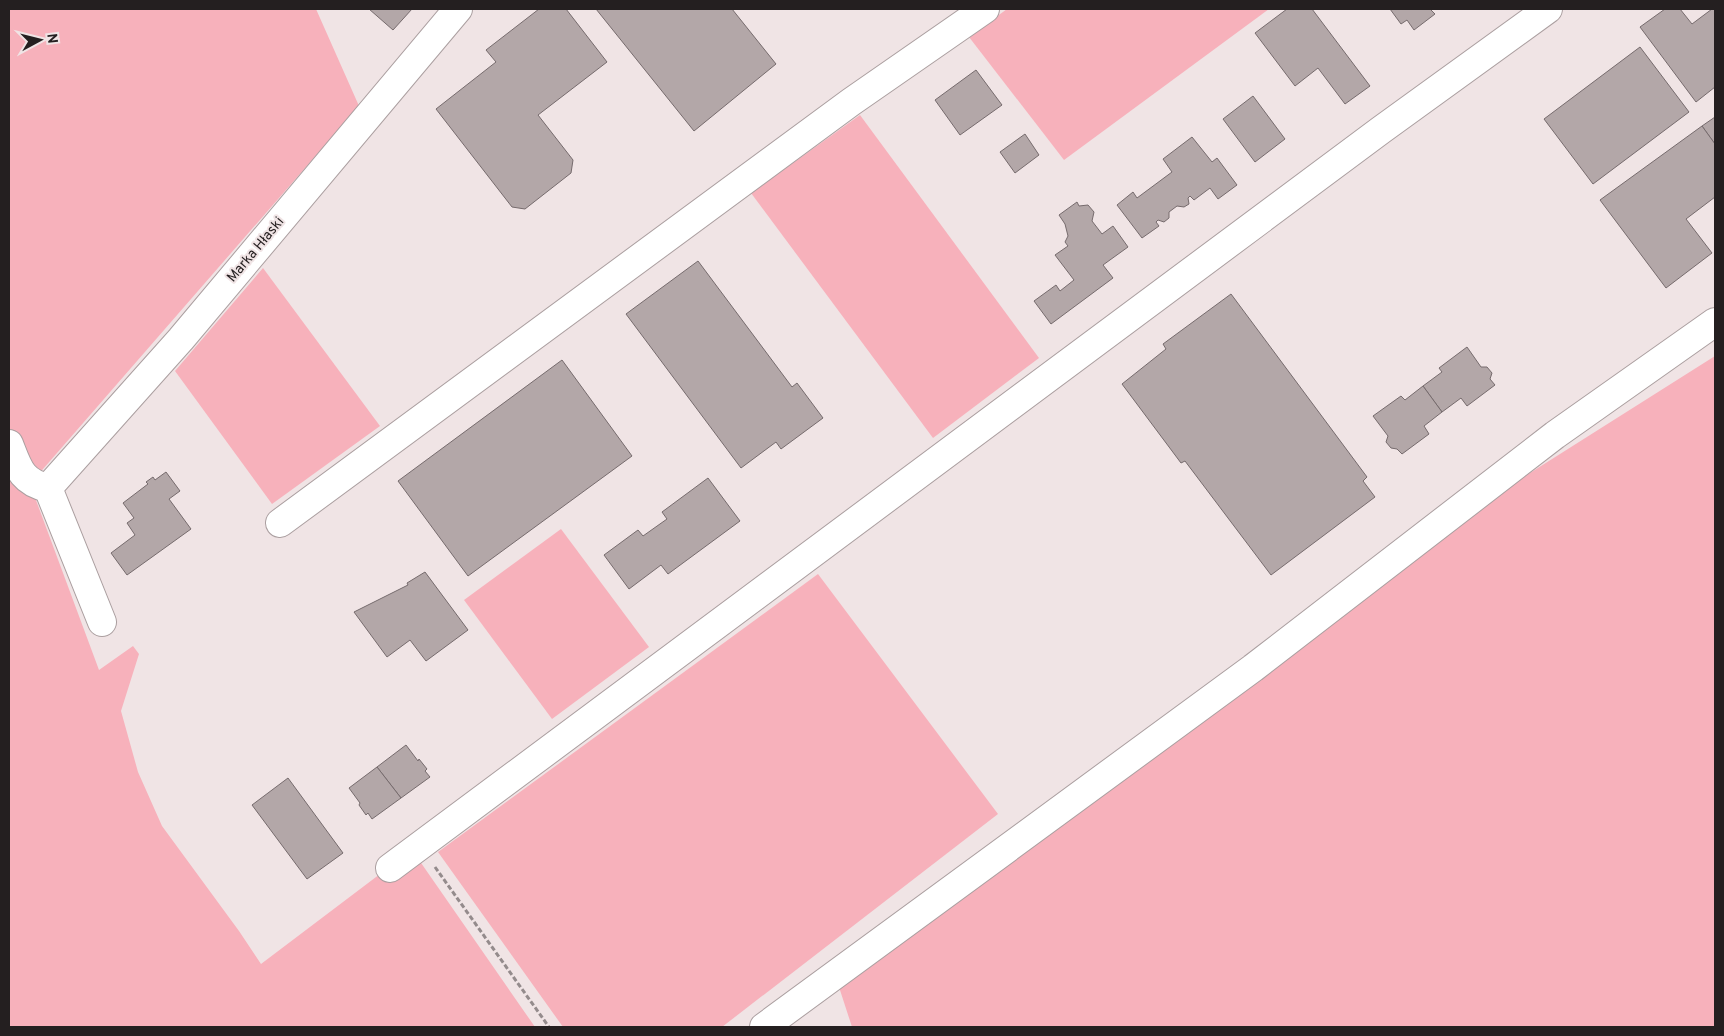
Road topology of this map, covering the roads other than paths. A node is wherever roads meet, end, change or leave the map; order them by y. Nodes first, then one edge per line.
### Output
1 (458, 9) edge
2 (985, 9) edge
3 (1548, 9) edge
4 (1715, 322) edge
5 (9, 444) edge
6 (48, 488) junction
7 (280, 522) dead end
8 (102, 622) dead end
9 (390, 868) dead end
10 (764, 1027) edge

1 - 6 street, Marka Hłaski
2 - 7 street
3 - 9 street
4 - 10 street
5 - 6 street
6 - 8 street

